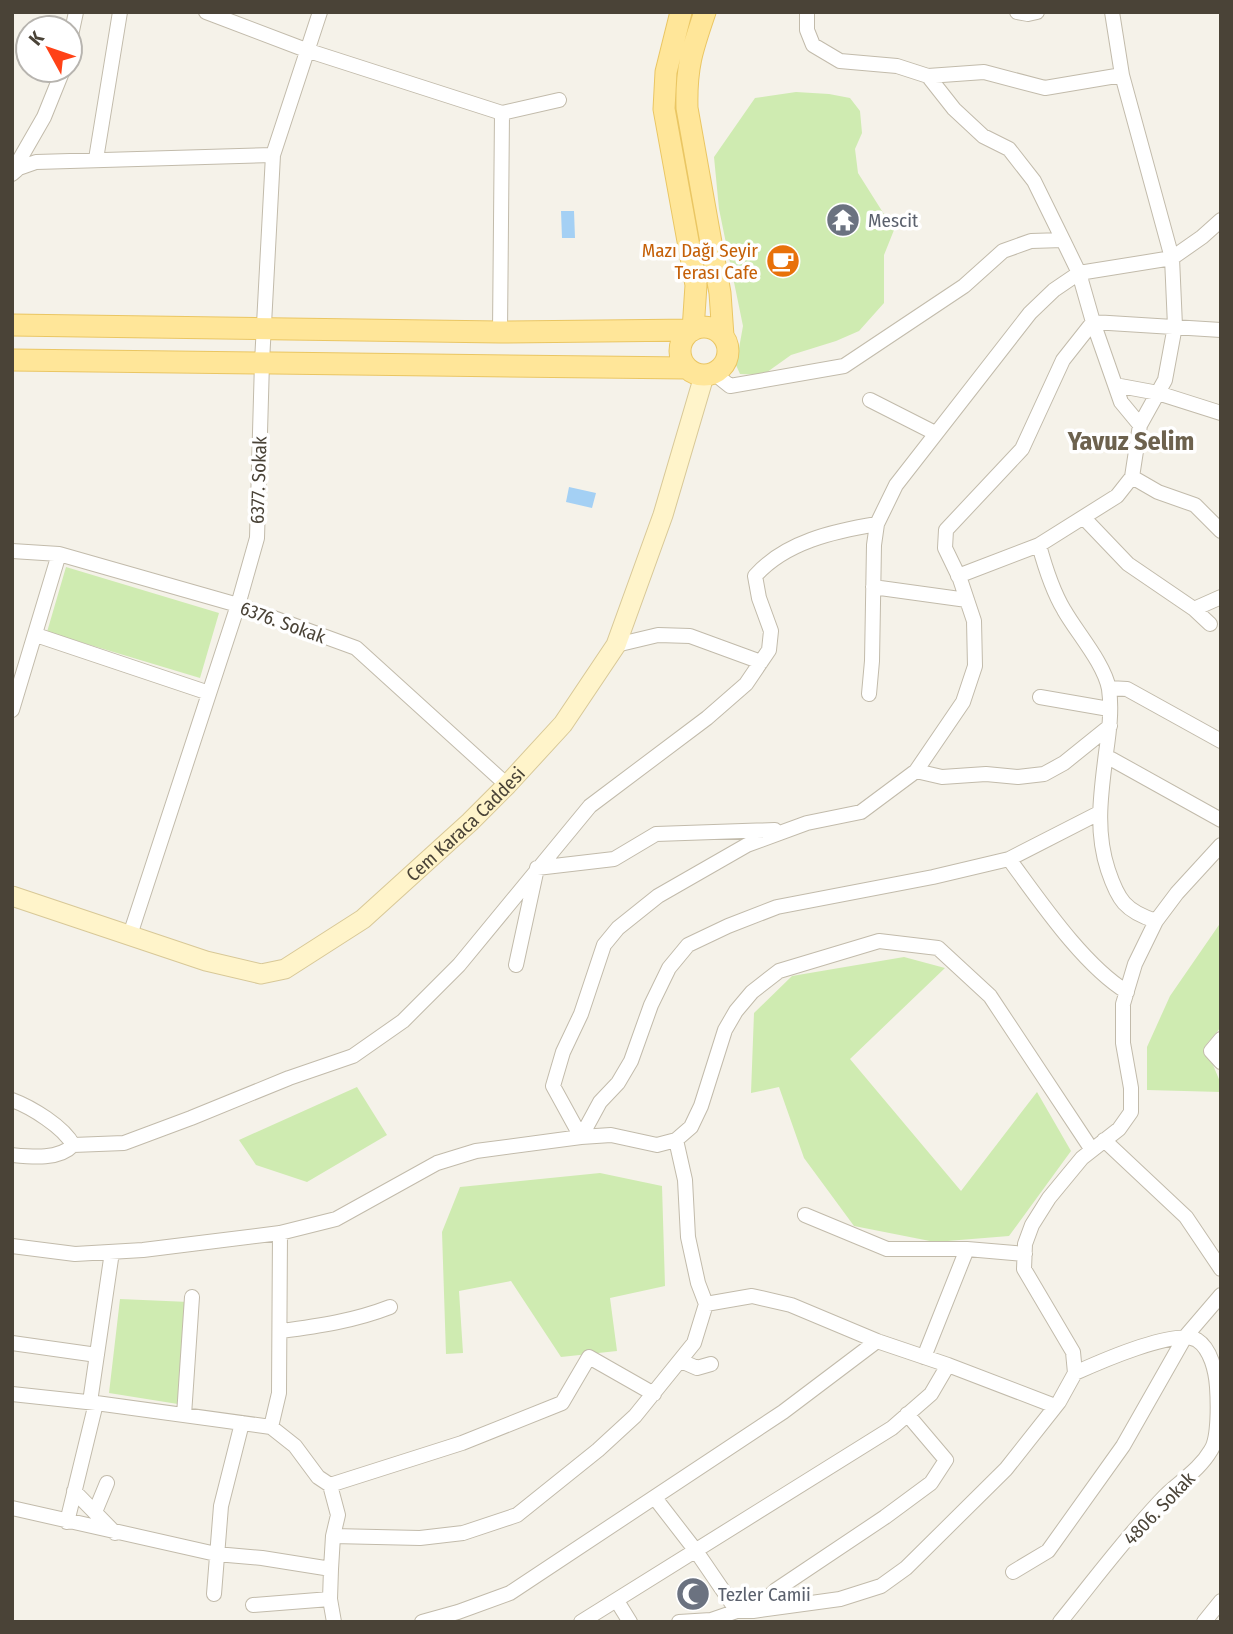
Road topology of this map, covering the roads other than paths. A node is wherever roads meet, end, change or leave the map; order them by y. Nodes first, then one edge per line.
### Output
1 (120, 12) edge
2 (206, 12) edge
3 (320, 12) edge
4 (681, 12) edge
5 (705, 12) edge
6 (807, 12) edge
7 (1017, 12) edge
8 (1037, 12) edge
9 (1112, 12) edge
10 (306, 50) junction
11 (1122, 75) junction
12 (928, 76) junction
13 (57, 84) edge
14 (559, 100) dead end
15 (502, 113) junction
16 (18, 151) edge
17 (273, 155) junction
18 (96, 159) junction
19 (12, 173) edge
20 (1221, 219) edge
21 (1063, 240) junction
22 (1172, 258) junction
23 (1079, 273) junction
24 (1093, 322) junction
25 (12, 325) edge
26 (1175, 326) junction
27 (264, 329) junction
28 (693, 330) junction
29 (1221, 330) edge
30 (500, 332) junction
31 (723, 335) junction
32 (12, 360) edge
33 (262, 362) junction
34 (702, 373) junction
35 (1115, 384) junction
36 (1158, 393) junction
37 (870, 400) dead end
38 (1221, 413) edge
39 (1140, 425) junction
40 (935, 433) junction
41 (1132, 477) junction
42 (1084, 518) junction
43 (877, 524) junction
44 (1221, 531) edge
45 (1039, 545) junction
46 (12, 551) edge
47 (59, 554) junction
48 (958, 576) junction
49 (873, 587) junction
50 (1221, 597) edge
51 (967, 600) junction
52 (238, 606) junction
53 (1195, 610) junction
54 (1210, 624) dead end
55 (36, 635) junction
56 (616, 645) junction
57 (761, 663) junction
58 (1108, 688) junction
59 (209, 693) junction
60 (869, 694) dead end
61 (1040, 697) dead end
62 (1109, 709) junction
63 (12, 710) edge
64 (1110, 726) junction
65 (1221, 741) edge
66 (1105, 756) junction
67 (916, 771) junction
68 (507, 785) junction
69 (1099, 813) junction
70 (1221, 820) edge
71 (790, 829) junction
72 (1221, 845) edge
73 (1009, 859) junction
74 (537, 868) junction
75 (12, 896) edge
76 (1156, 921) junction
77 (130, 935) junction
78 (516, 965) dead end
79 (1126, 992) junction
80 (1221, 1039) edge
81 (1221, 1062) edge
82 (12, 1100) edge
83 (581, 1137) junction
84 (676, 1140) junction
85 (1104, 1140) junction
86 (74, 1145) junction
87 (1092, 1150) junction
88 (12, 1155) edge
89 (805, 1215) dead end
90 (280, 1233) junction
91 (12, 1246) edge
92 (968, 1249) junction
93 (112, 1252) junction
94 (1025, 1254) junction
95 (1221, 1269) edge
96 (1221, 1295) edge
97 (192, 1297) dead end
98 (706, 1304) junction
99 (390, 1307) dead end
100 (281, 1331) junction
101 (1192, 1339) junction
102 (877, 1341) junction
103 (12, 1343) edge
104 (97, 1356) junction
105 (923, 1357) junction
106 (681, 1361) junction
107 (711, 1364) dead end
108 (948, 1365) junction
109 (1075, 1373) junction
110 (12, 1394) edge
111 (654, 1394) junction
112 (93, 1402) junction
113 (1055, 1406) junction
114 (907, 1414) junction
115 (184, 1415) junction
116 (242, 1423) junction
117 (271, 1427) junction
118 (107, 1483) dead end
119 (330, 1485) junction
120 (74, 1491) junction
121 (655, 1498) junction
122 (12, 1508) edge
123 (94, 1512) junction
124 (67, 1522) junction
125 (116, 1533) junction
126 (333, 1536) junction
127 (696, 1551) junction
128 (216, 1554) junction
129 (331, 1569) junction
130 (1013, 1572) dead end
131 (214, 1594) dead end
132 (330, 1599) junction
133 (617, 1601) junction
134 (1221, 1601) edge
135 (253, 1605) dead end
136 (737, 1611) junction
137 (755, 1616) edge
138 (334, 1622) edge
139 (422, 1622) edge
140 (581, 1622) edge
141 (630, 1622) edge
142 (679, 1622) edge
143 (1060, 1622) edge
144 (1204, 1622) edge

1 - 18 street
2 - 10 street
3 - 10 street, 6377. Sokak
4 - 28 main road
5 - 31 main road
6 - 12 street
7 - 8 street
9 - 11 street
10 - 15 street
10 - 17 street, 6377. Sokak
11 - 12 street
11 - 22 street
12 - 21 street
13 - 16 street
14 - 15 street
15 - 30 street
16 - 19 street
17 - 18 street
17 - 27 street, 6377. Sokak
18 - 19 street
20 - 22 street
21 - 23 street
21 - 34 street
22 - 23 street
22 - 26 street
23 - 24 street
23 - 40 street
24 - 26 street
24 - 35 street
24 - 48 street
25 - 27 main road
26 - 29 street
26 - 36 street
27 - 30 main road
27 - 33 street, 6377. Sokak
28 - 30 main road
28 - 31 main road
28 - 34 main road
31 - 34 main road
32 - 33 main road
33 - 34 main road
33 - 52 street, 6377. Sokak
34 - 56 street, Cem Karaca Caddesi
35 - 36 street
35 - 39 street
36 - 38 street
36 - 39 street
37 - 40 street
39 - 41 street
40 - 43 street
41 - 42 street
41 - 44 street
42 - 45 street
42 - 53 street
43 - 49 street
43 - 57 street
45 - 48 street
45 - 58 street
46 - 47 street, 6376. Sokak
47 - 52 street, 6376. Sokak
47 - 55 street
48 - 51 street
49 - 51 street
49 - 60 street
50 - 53 street
51 - 67 street
52 - 59 street, 6377. Sokak
52 - 68 street, 6376. Sokak
53 - 54 street
55 - 59 street
55 - 63 street
56 - 57 street
56 - 68 street, Cem Karaca Caddesi
57 - 74 street
58 - 62 street
58 - 65 street
59 - 77 street, 6377. Sokak
61 - 62 street
62 - 64 street
64 - 66 street
64 - 67 street
66 - 69 street
66 - 70 street
67 - 71 street
68 - 77 street, Cem Karaca Caddesi
69 - 73 street
69 - 76 street
71 - 74 street
71 - 83 street
72 - 76 street
73 - 79 street
73 - 83 street
74 - 78 street
74 - 86 street
75 - 77 street, Cem Karaca Caddesi
76 - 79 street
79 - 85 street
80 - 81 street
82 - 86 street
83 - 84 street
83 - 90 street
84 - 87 street
84 - 98 street
85 - 87 street
85 - 95 street
86 - 88 street
87 - 94 street
89 - 92 street
90 - 93 street
90 - 100 street
91 - 93 street
92 - 94 street
92 - 105 street
93 - 104 street
94 - 109 street
96 - 101 street
97 - 115 street
98 - 102 street
98 - 106 street
99 - 100 street
100 - 117 street
101 - 109 street
101 - 130 street
101 - 143 street, 4806. Sokak
102 - 105 street
102 - 121 street
103 - 104 street
104 - 112 street
105 - 108 street
106 - 107 street
106 - 111 street
108 - 113 street
108 - 114 street
109 - 113 street
110 - 112 street
111 - 119 street
111 - 126 street
112 - 115 street
112 - 120 street
113 - 137 street
114 - 127 street
114 - 137 street
115 - 116 street
116 - 117 street
116 - 128 street
117 - 119 street
118 - 123 street
119 - 126 street
120 - 123 street
120 - 124 street
121 - 127 street
121 - 139 street
122 - 124 street
123 - 125 street
124 - 125 street
125 - 128 street
126 - 129 street
127 - 133 street
127 - 136 street
128 - 129 street
128 - 131 street
129 - 132 street
132 - 135 street
132 - 138 street
133 - 140 street
133 - 141 street
134 - 144 street
136 - 137 street
136 - 142 street

